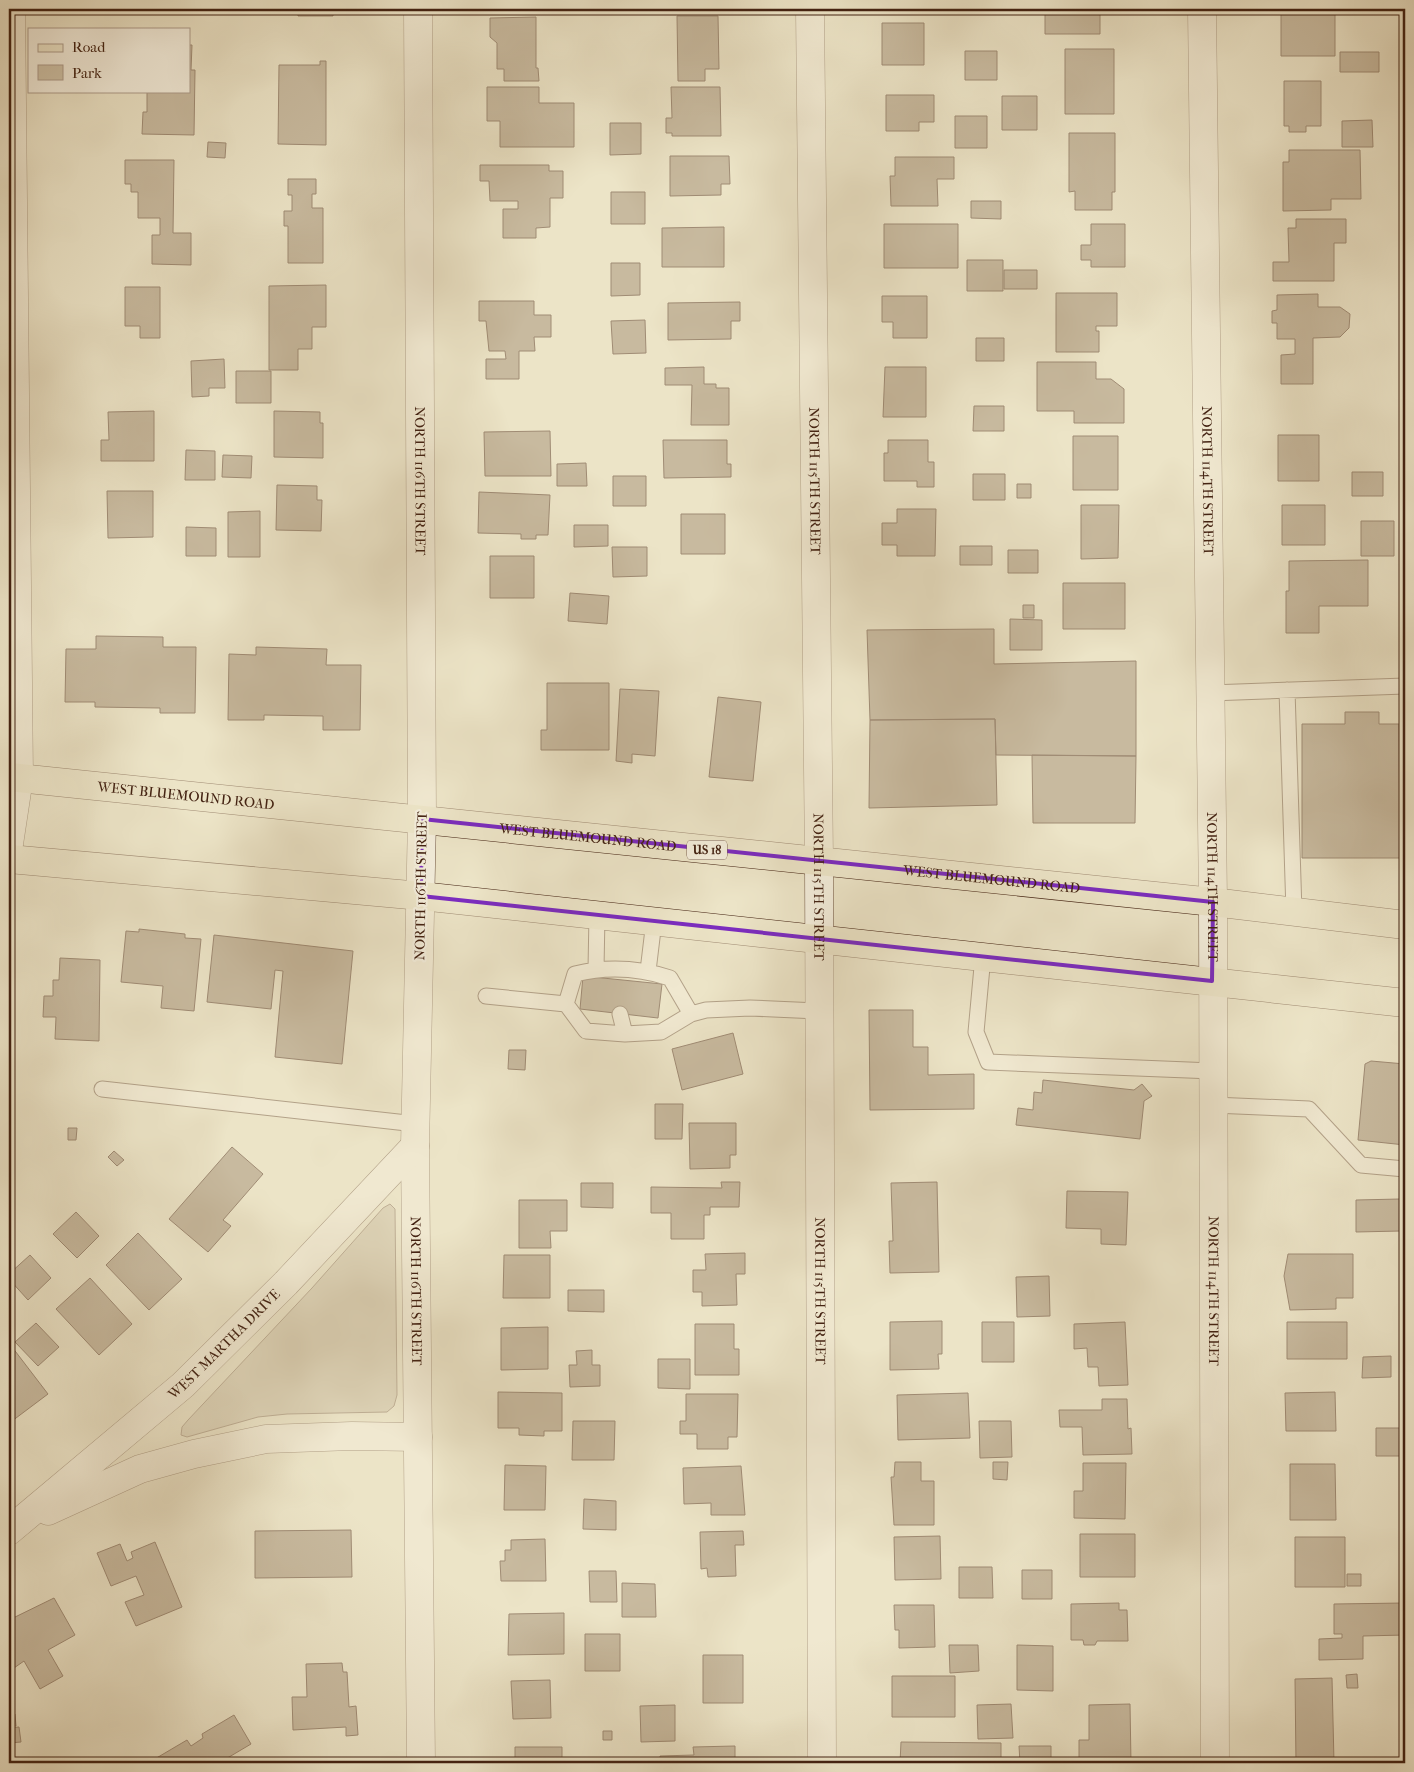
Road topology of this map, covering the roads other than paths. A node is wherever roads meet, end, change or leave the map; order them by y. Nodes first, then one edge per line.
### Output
1 (11, 9) edge
2 (418, 9) edge
3 (810, 9) edge
4 (1202, 9) edge
5 (1405, 686) edge
6 (1287, 690) junction
7 (1210, 692) junction
8 (14, 777) edge
9 (422, 820) junction
10 (9, 844) edge
11 (9, 859) edge
12 (819, 862) junction
13 (421, 896) junction
14 (1213, 902) junction
15 (1294, 912) junction
16 (597, 915) junction
17 (654, 921) junction
18 (1405, 925) edge
19 (818, 939) junction
20 (983, 956) junction
21 (596, 969) junction
22 (648, 971) junction
23 (1212, 981) junction
24 (486, 996) dead end
25 (1405, 1003) edge
26 (566, 1004) junction
27 (818, 1011) junction
28 (620, 1014) dead end
29 (691, 1014) junction
30 (625, 1034) junction
31 (1213, 1071) junction
32 (102, 1089) dead end
33 (1213, 1105) junction
34 (415, 1135) junction
35 (1405, 1169) edge
36 (418, 1437) junction
37 (13, 1528) edge
38 (421, 1763) edge
39 (822, 1763) edge
40 (1215, 1763) edge

1 - 8 street
2 - 9 street, NORTH 116TH STREET
3 - 12 street, NORTH 115TH STREET
4 - 7 street, NORTH 114TH STREET
5 - 6 lane
6 - 7 lane
6 - 15 lane
7 - 14 street, NORTH 114TH STREET
8 - 9 main road, WEST BLUEMOUND ROAD / US 18
8 - 10 street
9 - 12 main road, WEST BLUEMOUND ROAD / US 18
9 - 13 street, NORTH 116TH STREET
11 - 13 main road
12 - 14 main road, WEST BLUEMOUND ROAD / US 18
12 - 19 street, NORTH 115TH STREET
13 - 16 main road
13 - 34 street, NORTH 116TH STREET
14 - 15 main road, WEST BLUEMOUND ROAD / US 18
14 - 23 street, NORTH 114TH STREET
15 - 18 main road, WEST BLUEMOUND ROAD / US 18
16 - 17 main road
16 - 21 lane
17 - 19 main road
17 - 22 lane
19 - 20 main road
19 - 27 street, NORTH 115TH STREET
20 - 23 main road
20 - 31 lane
21 - 22 lane
21 - 26 lane
22 - 29 lane
23 - 25 main road
23 - 31 street, NORTH 114TH STREET
24 - 26 lane
26 - 30 lane
27 - 29 lane
27 - 39 street, NORTH 115TH STREET
28 - 30 lane
29 - 30 lane
31 - 33 street, NORTH 114TH STREET
32 - 34 lane
33 - 35 lane
33 - 40 street, NORTH 114TH STREET
34 - 36 street, NORTH 116TH STREET
34 - 37 street, WEST MARTHA DRIVE
36 - 37 street, WEST MARTHA DRIVE
36 - 38 street, NORTH 116TH STREET

